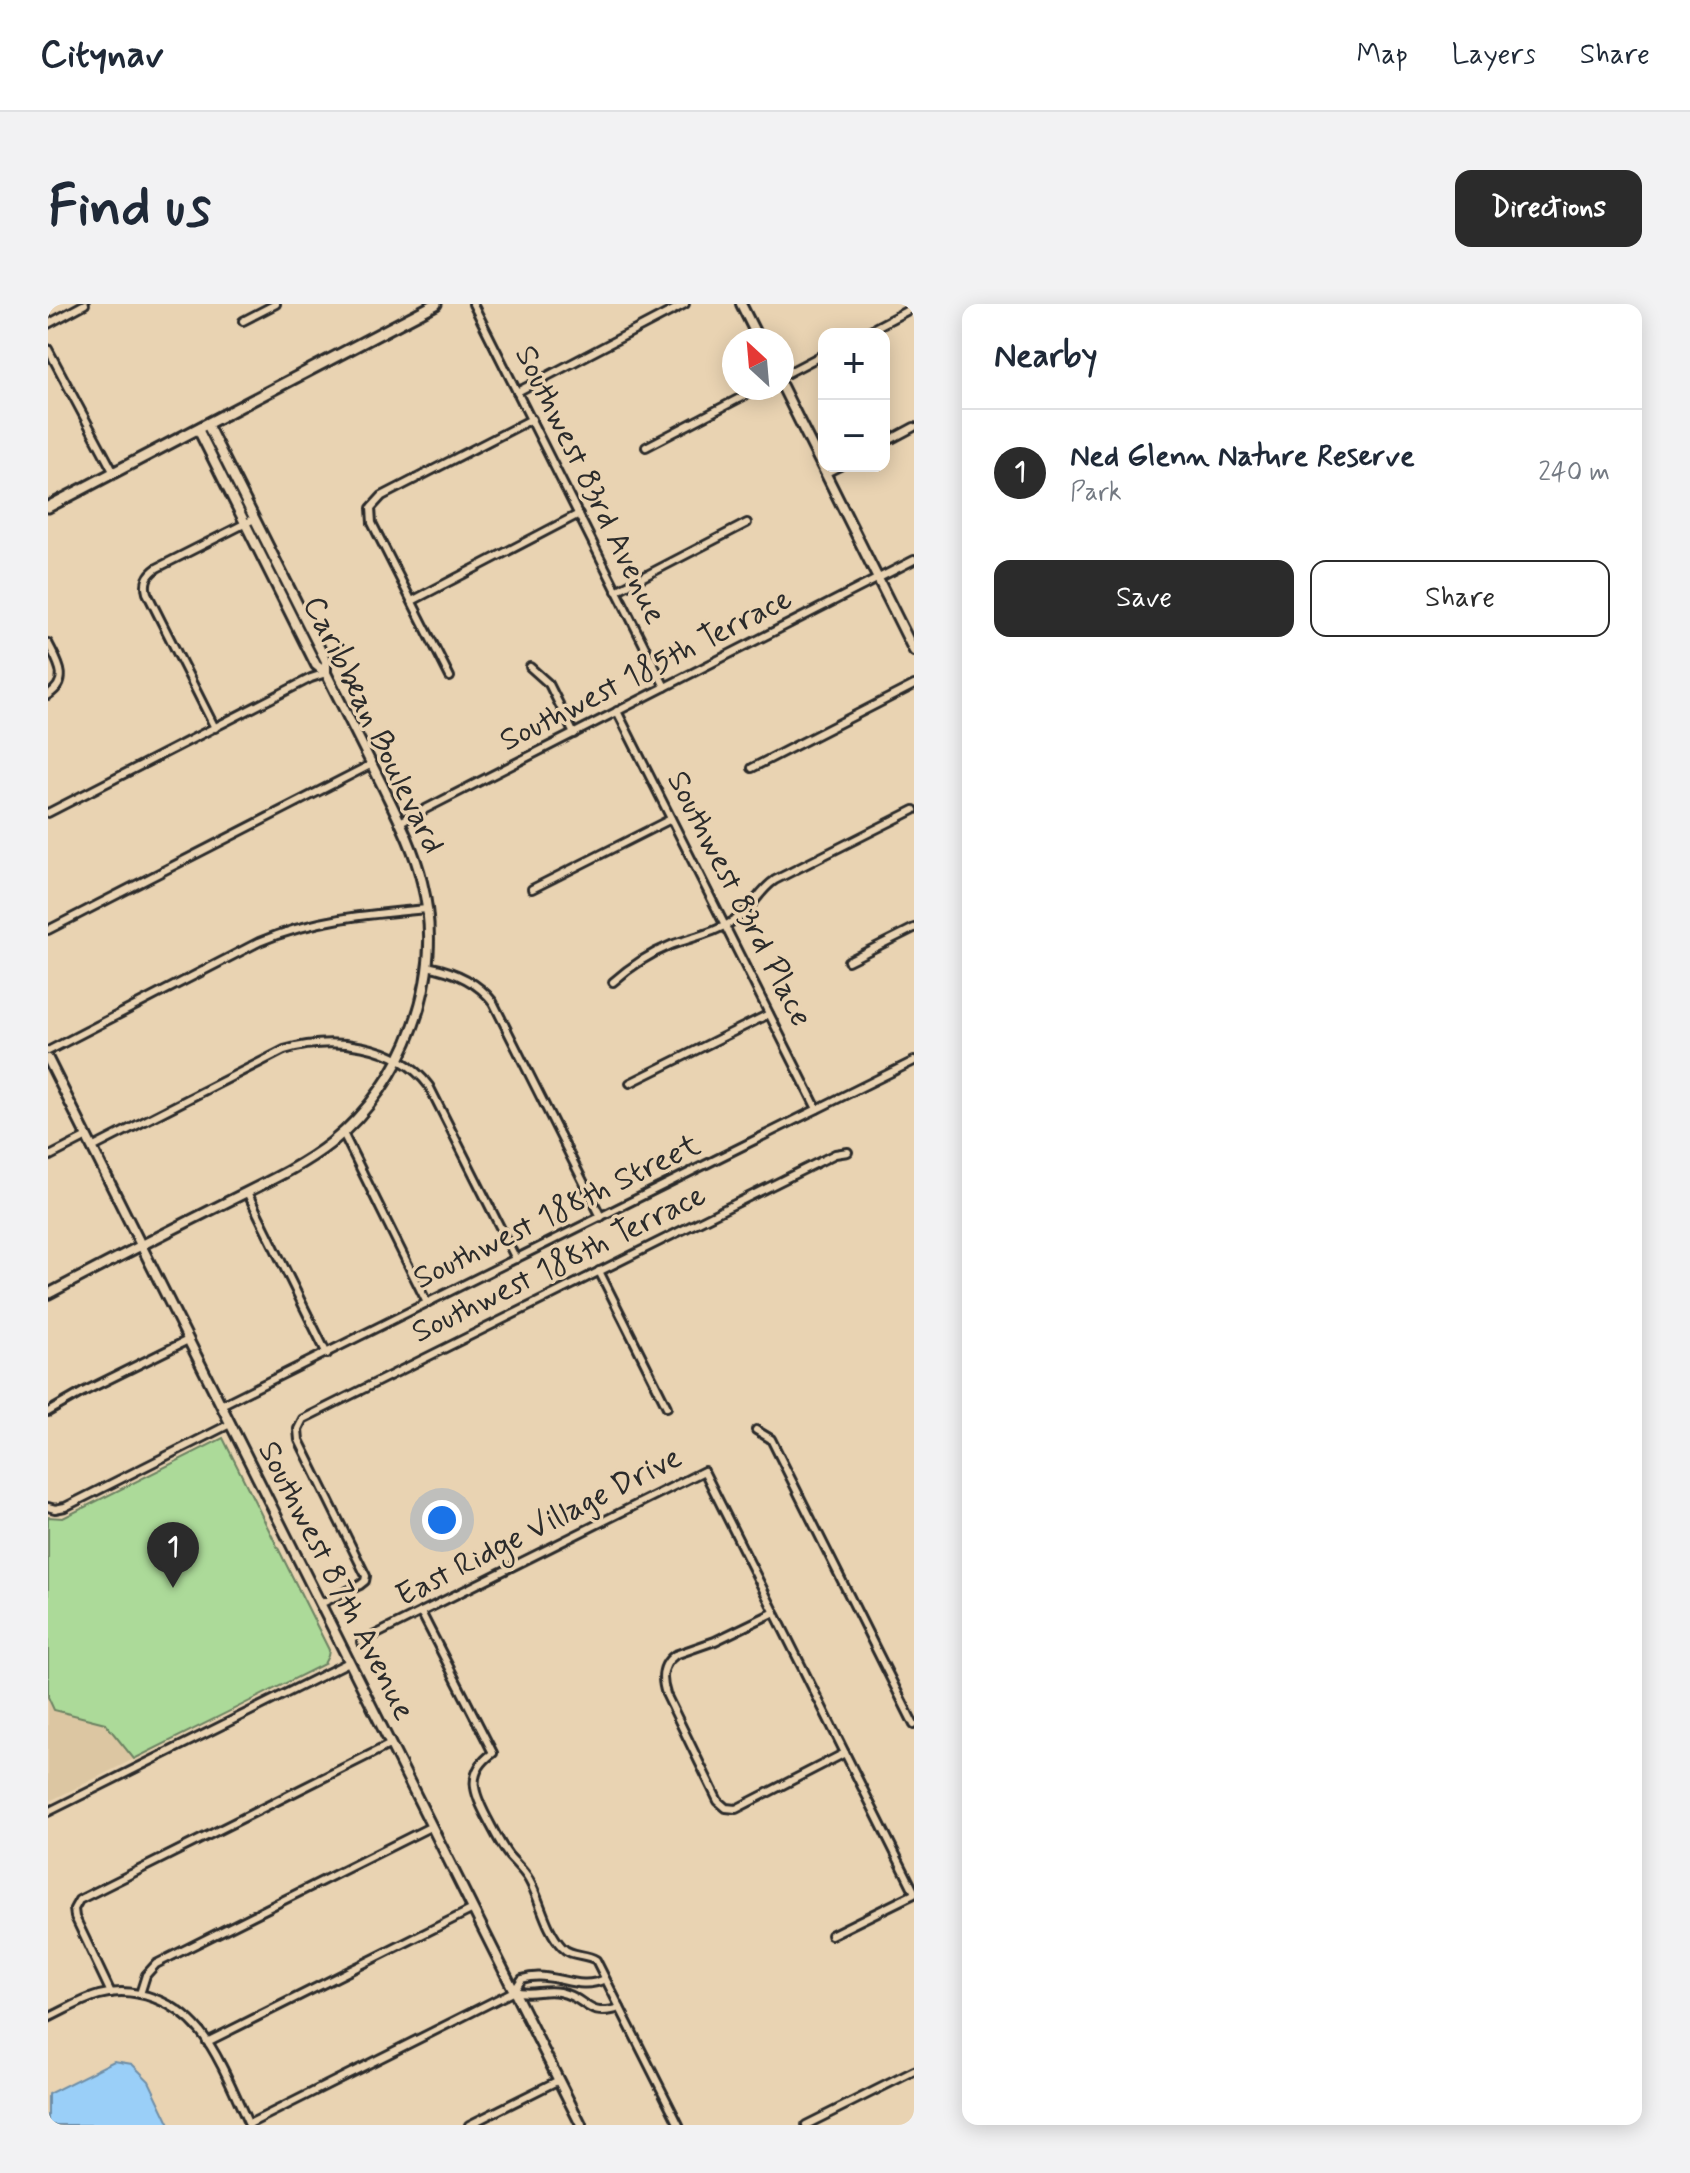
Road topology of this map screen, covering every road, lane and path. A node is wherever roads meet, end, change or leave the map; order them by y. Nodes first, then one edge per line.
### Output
1 (85, 304) edge
2 (276, 304) edge
3 (436, 304) edge
4 (473, 304) edge
5 (685, 304) edge
6 (741, 304) edge
7 (262, 307) edge
8 (914, 307) edge
9 (243, 321) dead end
10 (48, 324) edge
11 (753, 328) edge
12 (874, 328) edge
13 (48, 349) edge
14 (818, 357) edge
15 (794, 370) edge
16 (517, 392) junction
17 (736, 400) edge
18 (789, 400) edge
19 (532, 419) junction
20 (202, 426) junction
21 (914, 427) edge
22 (890, 440) edge
23 (646, 447) dead end
24 (114, 473) junction
25 (826, 473) joint
26 (48, 507) edge
27 (579, 514) junction
28 (250, 521) junction
29 (747, 523) dead end
30 (914, 560) edge
31 (878, 578) junction
32 (616, 591) junction
33 (412, 601) junction
34 (48, 643) edge
35 (914, 651) edge
36 (530, 667) dead end
37 (326, 673) junction
38 (450, 677) dead end
39 (914, 685) edge
40 (665, 687) junction
41 (48, 695) edge
42 (617, 711) junction
43 (215, 728) junction
44 (574, 734) junction
45 (372, 764) junction
46 (752, 768) dead end
47 (914, 810) edge
48 (48, 813) edge
49 (671, 819) junction
50 (400, 822) junction
51 (532, 889) dead end
52 (427, 909) junction
53 (725, 926) junction
54 (914, 928) edge
55 (48, 930) edge
56 (848, 961) dead end
57 (427, 966) junction
58 (613, 982) dead end
59 (769, 1014) junction
60 (48, 1051) edge
61 (48, 1059) edge
62 (398, 1061) junction
63 (914, 1061) edge
64 (630, 1083) dead end
65 (817, 1109) junction
66 (343, 1133) junction
67 (87, 1137) junction
68 (92, 1148) junction
69 (848, 1152) dead end
70 (48, 1157) edge
71 (247, 1192) junction
72 (601, 1217) junction
73 (141, 1246) junction
74 (516, 1259) junction
75 (599, 1271) junction
76 (48, 1294) edge
77 (427, 1303) junction
78 (188, 1340) junction
79 (327, 1354) junction
80 (221, 1405) junction
81 (667, 1407) dead end
82 (48, 1412) edge
83 (230, 1424) junction
84 (756, 1430) dead end
85 (48, 1507) edge
86 (320, 1604) junction
87 (421, 1612) junction
88 (775, 1612) junction
89 (361, 1642) dead end
90 (349, 1662) junction
91 (914, 1725) edge
92 (391, 1744) junction
93 (845, 1753) junction
94 (48, 1812) edge
95 (432, 1826) junction
96 (914, 1892) edge
97 (473, 1909) junction
98 (831, 1935) dead end
99 (548, 1976) junction
100 (605, 1979) junction
101 (576, 1983) junction
102 (514, 1991) junction
103 (547, 1991) junction
104 (111, 1993) junction
105 (140, 1994) junction
106 (572, 1996) junction
107 (620, 2008) junction
108 (48, 2018) edge
109 (207, 2042) junction
110 (914, 2071) edge
111 (559, 2080) junction
112 (249, 2124) edge
113 (471, 2124) edge
114 (581, 2125) edge
115 (679, 2125) edge
116 (806, 2125) edge

1 - 10 street
2 - 7 street
3 - 20 main road
4 - 16 street, Southwest 83rd Avenue
5 - 16 street
6 - 11 street
7 - 9 street
8 - 12 street
13 - 24 street
14 - 15 street
16 - 19 street, Southwest 83rd Avenue
17 - 23 street
18 - 25 street
19 - 27 street, Southwest 83rd Avenue
19 - 33 street
20 - 24 main road
20 - 28 street, Caribbean Boulevard
21 - 22 street
24 - 26 main road
25 - 31 street
27 - 32 street, Southwest 83rd Avenue
27 - 33 street
28 - 37 street, Caribbean Boulevard
28 - 43 street
29 - 32 street
30 - 31 street, Southwest 185th Terrace
31 - 35 street
31 - 40 street, Southwest 185th Terrace
32 - 40 street, Southwest 83rd Avenue
33 - 38 street
34 - 41 street
36 - 44 street
37 - 43 street
37 - 45 street, Caribbean Boulevard
39 - 46 street
40 - 42 street, Southwest 185th Terrace
42 - 44 street, Southwest 185th Terrace
42 - 49 street, Southwest 83rd Place
43 - 48 street
44 - 50 street, Southwest 185th Terrace
45 - 50 street, Caribbean Boulevard
45 - 55 street
47 - 53 street
49 - 51 street
49 - 53 street, Southwest 83rd Place
50 - 52 street, Caribbean Boulevard
52 - 57 street, Caribbean Boulevard
52 - 60 street
53 - 58 street
53 - 59 street, Southwest 83rd Place
54 - 56 street
57 - 62 street, Caribbean Boulevard
57 - 72 street
59 - 64 street
59 - 65 street, Southwest 83rd Place
61 - 67 street, Southwest 87th Avenue
62 - 66 street, Caribbean Boulevard
62 - 68 street
62 - 74 street
63 - 65 street, Southwest 188th Street
65 - 72 street, Southwest 188th Street
66 - 71 street, Caribbean Boulevard
66 - 77 street
67 - 68 street, Southwest 87th Avenue
67 - 70 street
68 - 73 street, Southwest 87th Avenue
69 - 75 street, Southwest 188th Terrace
71 - 73 street, Caribbean Boulevard
71 - 79 street
72 - 74 street, Southwest 188th Street
73 - 76 street, Caribbean Boulevard
73 - 78 street, Southwest 87th Avenue
74 - 77 street, Southwest 188th Street
75 - 81 street
75 - 86 street, Southwest 188th Terrace
77 - 79 street, Southwest 188th Street
78 - 80 street, Southwest 87th Avenue
78 - 82 street
79 - 80 street, Southwest 188th Street
80 - 83 street, Southwest 87th Avenue
83 - 85 street
83 - 86 street, Southwest 87th Avenue
84 - 91 street
86 - 90 street, Southwest 87th Avenue
87 - 88 street, East Ridge Village Drive
87 - 89 street, East Ridge Village Drive
87 - 100 street
88 - 93 street, East Ridge Village Drive
88 - 93 street
90 - 92 street, Southwest 87th Avenue
90 - 94 street
92 - 95 street, Southwest 87th Avenue
92 - 104 street
93 - 96 street, East Ridge Village Drive
95 - 97 street, Southwest 87th Avenue
95 - 105 street
96 - 98 street
97 - 102 street, Southwest 87th Avenue
97 - 109 street
99 - 101 street
99 - 102 street
99 - 103 street
100 - 101 street
100 - 107 street
101 - 106 street
102 - 103 street
102 - 111 street, Southwest 87th Avenue
102 - 112 street
103 - 106 street
104 - 105 street
104 - 108 street
105 - 109 street
106 - 107 street
107 - 115 street
109 - 112 street
110 - 116 street
111 - 113 street
111 - 114 street, Southwest 87th Avenue

